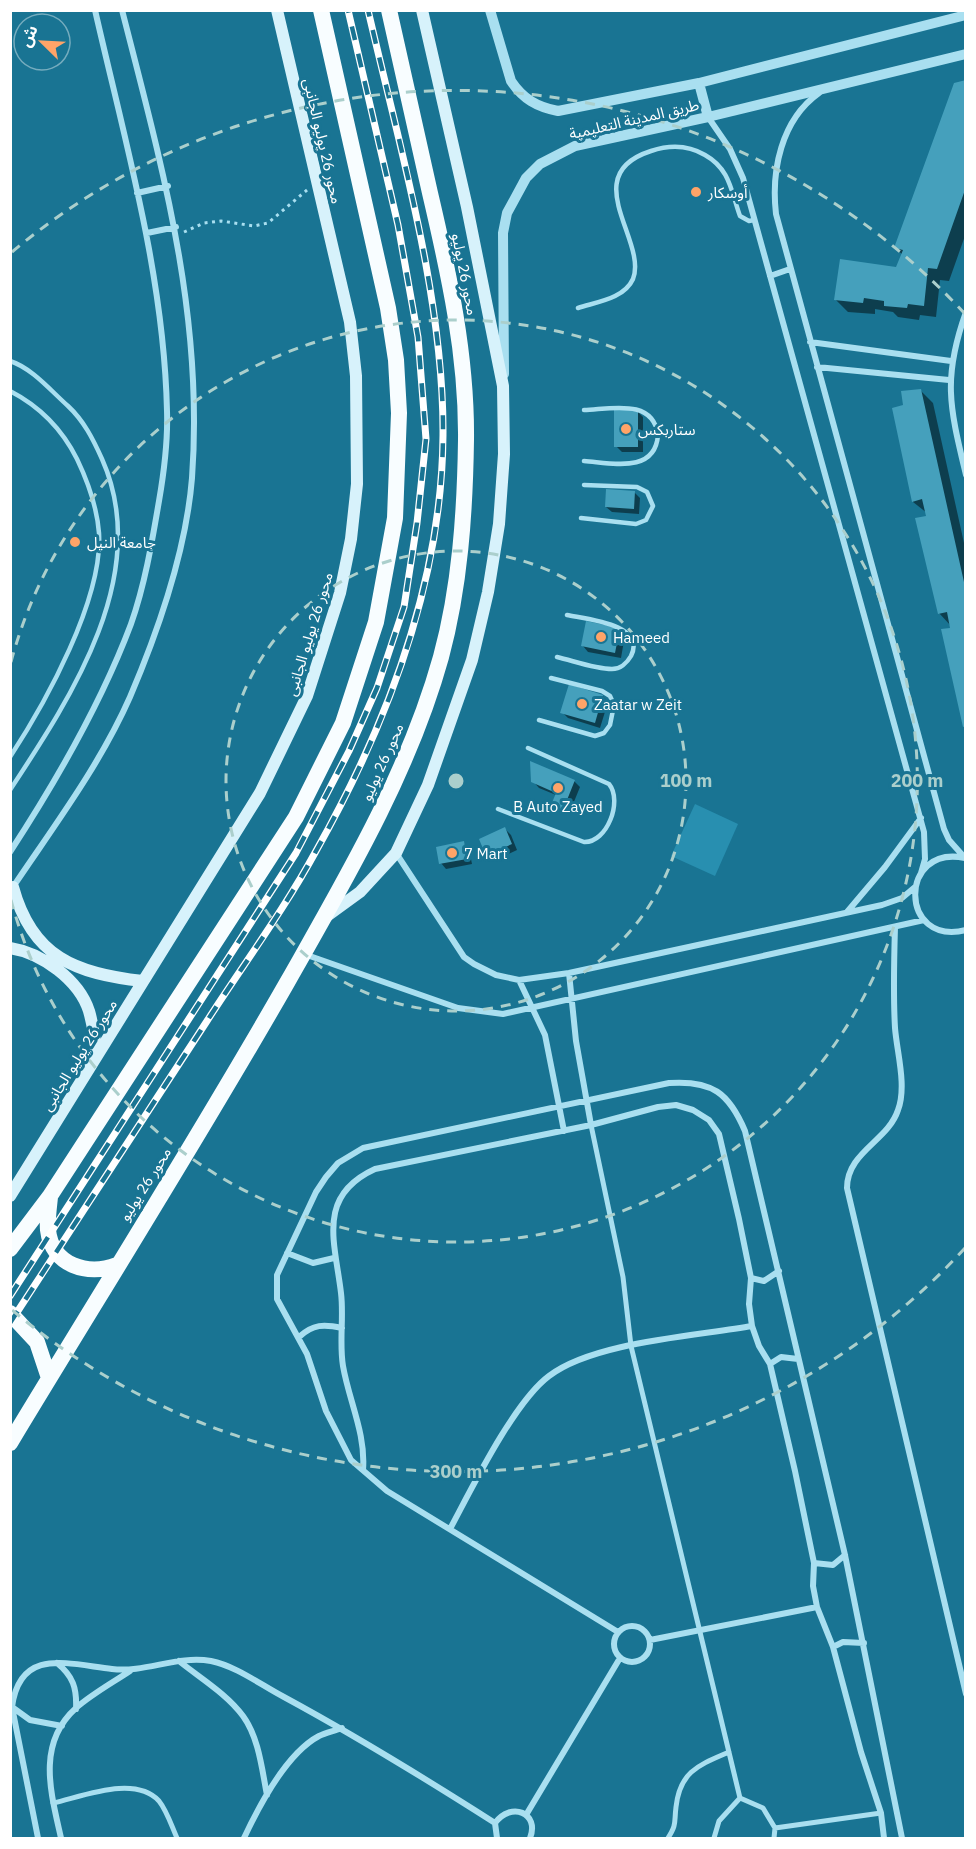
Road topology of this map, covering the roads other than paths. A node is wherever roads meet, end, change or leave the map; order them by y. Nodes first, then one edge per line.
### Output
1 (95, 10) edge
2 (122, 10) edge
3 (278, 10) edge
4 (321, 10) edge
5 (389, 10) edge
6 (422, 10) edge
7 (490, 10) edge
8 (966, 15) edge
9 (966, 54) edge
10 (699, 83) junction
11 (828, 87) junction
12 (708, 117) junction
13 (168, 186) junction
14 (137, 193) junction
15 (754, 220) junction
16 (176, 227) junction
17 (147, 232) junction
18 (790, 269) junction
19 (770, 276) junction
20 (578, 308) dead end
21 (966, 312) edge
22 (810, 342) junction
23 (951, 361) junction
24 (10, 362) edge
25 (818, 367) junction
26 (949, 380) junction
27 (503, 386) junction
28 (10, 391) edge
29 (584, 410) dead end
30 (584, 461) dead end
31 (966, 476) edge
32 (584, 485) dead end
33 (581, 518) dead end
34 (567, 615) dead end
35 (557, 657) dead end
36 (551, 678) dead end
37 (538, 720) dead end
38 (528, 748) dead end
39 (10, 757) edge
40 (10, 790) edge
41 (498, 809) dead end
42 (921, 818) junction
43 (10, 852) edge
44 (396, 853) junction
45 (965, 859) edge
46 (921, 873) junction
47 (915, 887) junction
48 (12, 890) edge
49 (847, 913) junction
50 (323, 918) junction
51 (924, 920) junction
52 (895, 927) junction
53 (966, 930) edge
54 (10, 948) edge
55 (303, 954) junction
56 (569, 973) junction
57 (519, 980) junction
58 (143, 981) junction
59 (573, 998) junction
60 (531, 1009) junction
61 (96, 1054) junction
62 (586, 1100) junction
63 (560, 1106) junction
64 (591, 1125) junction
65 (564, 1131) junction
66 (10, 1196) edge
67 (50, 1196) junction
68 (10, 1249) edge
69 (287, 1253) junction
70 (334, 1258) junction
71 (117, 1265) junction
72 (779, 1271) junction
73 (751, 1278) junction
74 (10, 1313) edge
75 (752, 1326) junction
76 (342, 1328) junction
77 (299, 1337) junction
78 (631, 1346) junction
79 (798, 1359) junction
80 (770, 1364) junction
81 (50, 1378) junction
82 (10, 1443) edge
83 (363, 1470) junction
84 (450, 1529) junction
85 (845, 1555) junction
86 (814, 1563) junction
87 (817, 1607) junction
88 (701, 1630) junction
89 (618, 1632) junction
90 (650, 1640) junction
91 (864, 1643) junction
92 (832, 1647) junction
93 (620, 1658) junction
94 (178, 1661) junction
95 (57, 1663) junction
96 (130, 1671) junction
97 (966, 1694) edge
98 (12, 1707) edge
99 (76, 1709) junction
100 (62, 1726) junction
101 (342, 1728) junction
102 (729, 1752) junction
103 (267, 1796) junction
104 (740, 1798) junction
105 (53, 1803) junction
106 (881, 1813) junction
107 (526, 1815) junction
108 (495, 1823) junction
109 (776, 1828) junction
110 (38, 1839) edge
111 (61, 1839) edge
112 (177, 1839) edge
113 (244, 1839) edge
114 (497, 1839) edge
115 (530, 1839) edge
116 (668, 1839) edge
117 (714, 1839) edge
118 (774, 1839) edge
119 (884, 1839) edge
120 (902, 1839) edge

1 - 14 street
2 - 13 street
3 - 58 main road, محور 26 يوليو الجانبى
4 - 67 highway
5 - 50 highway, محور 26 يوليو
6 - 27 main road
7 - 10 street, طريق المدينة التعليمية
8 - 10 street, طريق المدينة التعليمية
9 - 11 street, طريق المدينة التعليمية
10 - 12 street
11 - 12 street, طريق المدينة التعليمية
11 - 18 street
12 - 15 street
12 - 27 street, طريق المدينة التعليمية
13 - 14 street
13 - 16 street
14 - 17 street
15 - 19 street
15 - 20 lane
16 - 17 street
16 - 48 street
17 - 43 street
18 - 19 street
18 - 22 street
19 - 42 street
21 - 23 street
22 - 23 street
22 - 25 street
23 - 26 street
24 - 40 lane
25 - 26 street
25 - 45 street
26 - 31 street
27 - 44 main road
28 - 39 lane
29 - 30 lane
32 - 33 lane
34 - 35 lane
36 - 37 lane
38 - 41 lane
42 - 46 street
42 - 49 street
44 - 50 main road
44 - 57 street
45 - 46 street
46 - 47 street
47 - 49 street
47 - 51 street
48 - 58 main road
49 - 56 street
50 - 55 highway, محور 26 يوليو
51 - 52 street
51 - 53 street
52 - 59 street
52 - 97 street
54 - 61 main road
55 - 60 street
55 - 71 highway, محور 26 يوليو
56 - 57 street
56 - 59 street
57 - 60 street
58 - 61 main road, محور 26 يوليو الجانبى
59 - 60 street
59 - 62 street
60 - 63 street
61 - 66 main road, محور 26 يوليو الجانبى
62 - 63 street
62 - 64 street
62 - 72 street
63 - 65 street
63 - 69 street
64 - 65 street
64 - 73 street
64 - 78 street
65 - 70 street
67 - 68 highway
67 - 71 highway
69 - 70 street
69 - 77 street
70 - 76 street
71 - 81 highway, محور 26 يوليو
72 - 73 street
72 - 79 street
73 - 75 street
74 - 81 highway
75 - 78 street
75 - 80 street
76 - 77 street
76 - 83 street
77 - 83 street
78 - 84 street
78 - 88 street
79 - 80 street
79 - 85 street
80 - 86 street
81 - 82 highway, محور 26 يوليو
83 - 84 street
84 - 89 street
85 - 86 street
85 - 91 street
86 - 87 street
87 - 88 street
87 - 92 street
88 - 90 street
88 - 102 street
89 - 90 street
89 - 93 street
90 - 93 street
91 - 92 street
91 - 120 street
92 - 106 street
93 - 107 street
94 - 96 street
94 - 101 street
94 - 103 street
95 - 96 street
95 - 98 street
95 - 99 street
96 - 99 street
98 - 100 street
98 - 110 street
99 - 100 street
100 - 105 street
101 - 103 street
101 - 108 street
102 - 104 street
102 - 116 street
103 - 113 street
104 - 109 street
104 - 117 street
105 - 111 street
105 - 112 street
106 - 109 street
106 - 119 street
107 - 108 street
107 - 115 street
108 - 114 street
109 - 118 street

